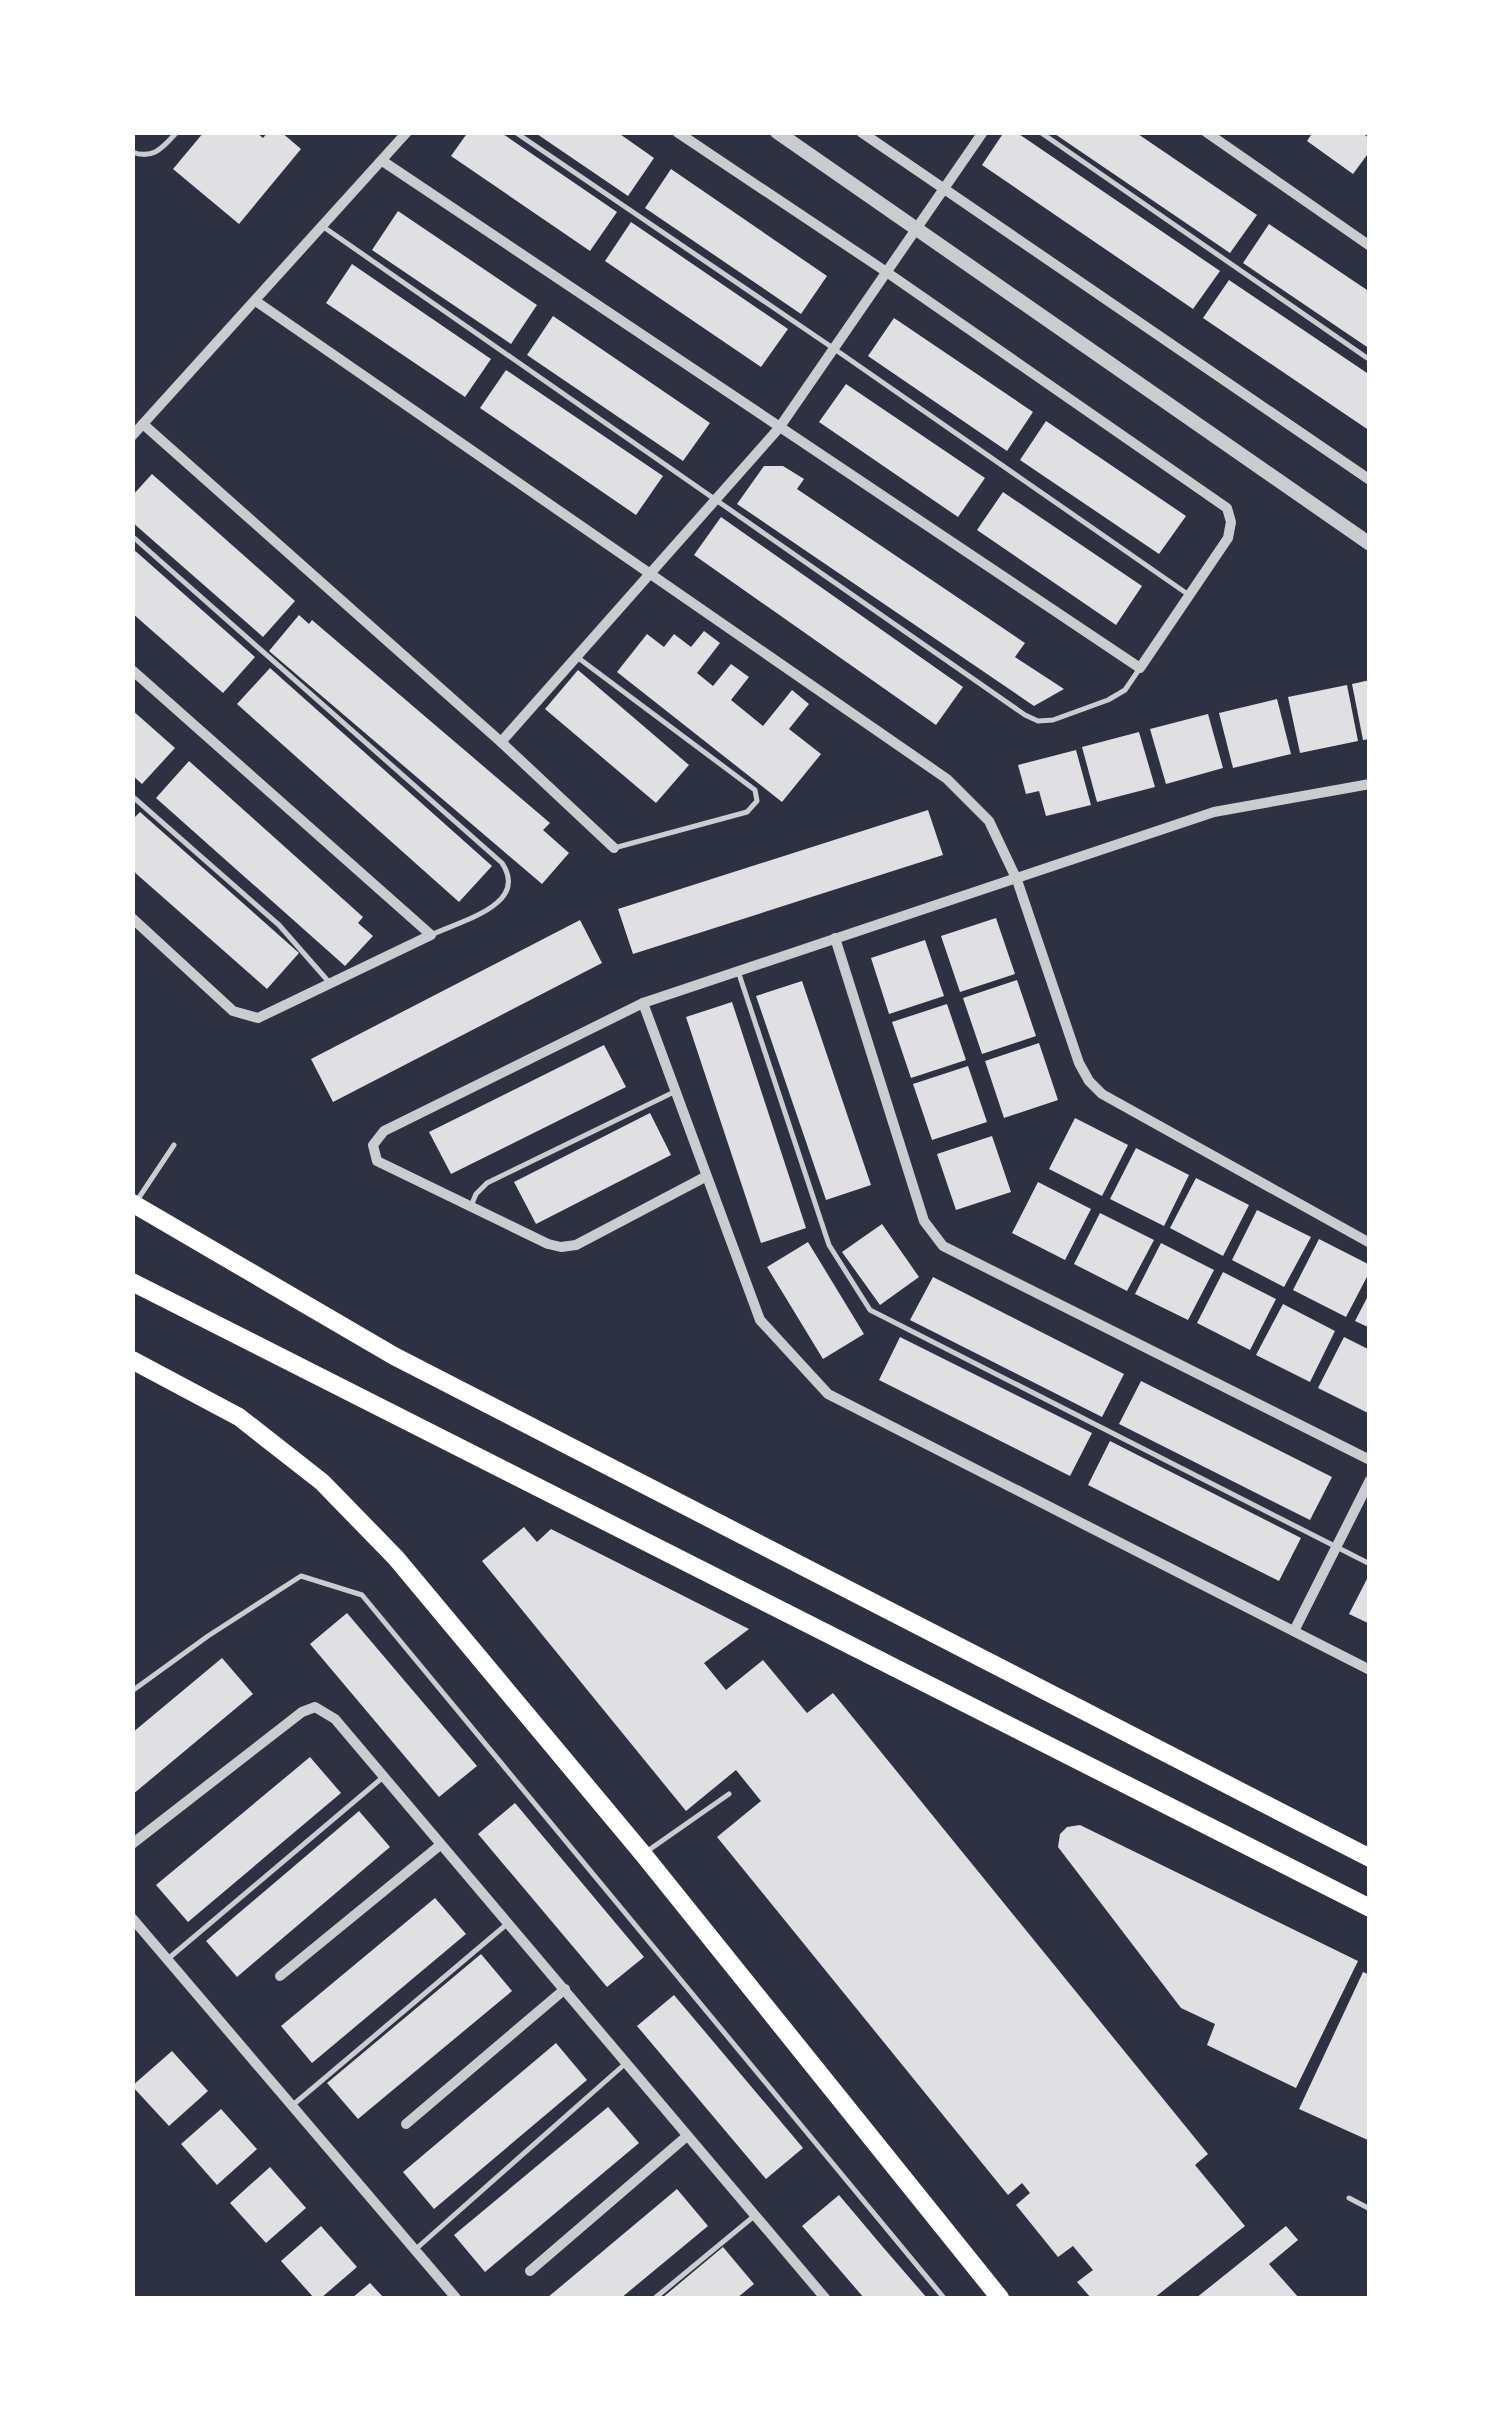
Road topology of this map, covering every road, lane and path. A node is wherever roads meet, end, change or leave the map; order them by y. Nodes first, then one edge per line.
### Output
1 (177, 132) edge
2 (408, 132) edge
3 (515, 132) edge
4 (677, 132) edge
5 (777, 132) edge
6 (861, 132) edge
7 (982, 132) edge
8 (1040, 132) edge
9 (1206, 132) edge
10 (132, 152) edge
11 (384, 162) junction
12 (944, 190) junction
13 (324, 228) junction
14 (917, 230) junction
15 (1370, 246) edge
16 (885, 271) junction
17 (257, 302) junction
18 (833, 348) junction
19 (1370, 360) edge
20 (143, 424) junction
21 (779, 428) junction
22 (132, 436) edge
23 (1370, 480) edge
24 (715, 500) junction
25 (132, 536) edge
26 (1370, 544) edge
27 (652, 573) junction
28 (1190, 596) junction
29 (577, 657) junction
30 (1140, 668) junction
31 (132, 670) edge
32 (501, 742) junction
33 (1370, 784) edge
34 (132, 796) edge
35 (614, 848) joint
36 (1017, 880) junction
37 (132, 918) edge
38 (431, 935) junction
39 (835, 938) junction
40 (738, 971) junction
41 (330, 984) junction
42 (643, 1002) junction
43 (674, 1092) junction
44 (174, 1145) dead end
45 (705, 1177) junction
46 (134, 1204) edge
47 (471, 1206) junction
48 (1370, 1243) edge
49 (132, 1282) edge
50 (132, 1360) edge
51 (1370, 1460) edge
52 (1370, 1480) edge
53 (1336, 1547) junction
54 (1370, 1564) edge
55 (1294, 1631) junction
56 (1370, 1670) edge
57 (132, 1690) edge
58 (383, 1778) junction
59 (729, 1794) dead end
60 (132, 1844) edge
61 (439, 1846) junction
62 (644, 1854) junction
63 (1370, 1858) edge
64 (1370, 1908) edge
65 (132, 1918) edge
66 (508, 1924) junction
67 (138, 1935) edge
68 (167, 1960) junction
69 (280, 1976) dead end
70 (565, 1989) junction
71 (628, 2062) junction
72 (292, 2106) junction
73 (406, 2124) dead end
74 (688, 2136) junction
75 (1348, 2198) dead end
76 (1370, 2208) edge
77 (754, 2215) junction
78 (415, 2250) junction
79 (530, 2271) dead end
80 (821, 2294) edge
81 (456, 2298) edge
82 (656, 2298) edge
83 (806, 2298) edge
84 (944, 2298) edge
85 (1000, 2298) edge

1 - 10 lane
2 - 11 street
3 - 18 lane
4 - 16 street
5 - 14 street
6 - 12 street
7 - 12 street
8 - 19 lane
9 - 15 street
11 - 13 street
11 - 21 street
12 - 14 street
12 - 23 street
13 - 17 street
13 - 24 lane
14 - 16 street
14 - 26 street
16 - 18 street
16 - 28 street
17 - 20 street
17 - 27 street
18 - 21 street
18 - 28 lane
20 - 22 street
20 - 32 street
21 - 24 street
21 - 30 street
24 - 27 street
24 - 30 lane
25 - 38 lane
27 - 29 street
27 - 36 street
28 - 30 street
29 - 32 street
29 - 35 lane
31 - 38 street
32 - 35 street
33 - 36 street
34 - 41 lane
36 - 39 street
36 - 48 street
37 - 41 street
38 - 41 street
39 - 40 street
39 - 51 street
40 - 42 street
40 - 53 lane
42 - 43 street
42 - 47 street
43 - 45 street
43 - 47 lane
44 - 46 lane
45 - 47 street
45 - 55 street
46 - 63 main road
49 - 64 main road
50 - 62 main road
52 - 53 street
53 - 54 lane
53 - 55 street
55 - 56 street
57 - 84 lane
58 - 60 street
58 - 61 street
58 - 68 lane
59 - 62 lane
61 - 66 street
61 - 69 street
62 - 85 main road
65 - 67 street
66 - 70 street
66 - 72 lane
67 - 68 street
68 - 72 street
70 - 71 street
70 - 73 street
71 - 74 street
71 - 78 lane
72 - 78 street
74 - 77 street
74 - 79 street
75 - 76 lane
77 - 80 street
77 - 82 lane
78 - 81 street
80 - 83 street

